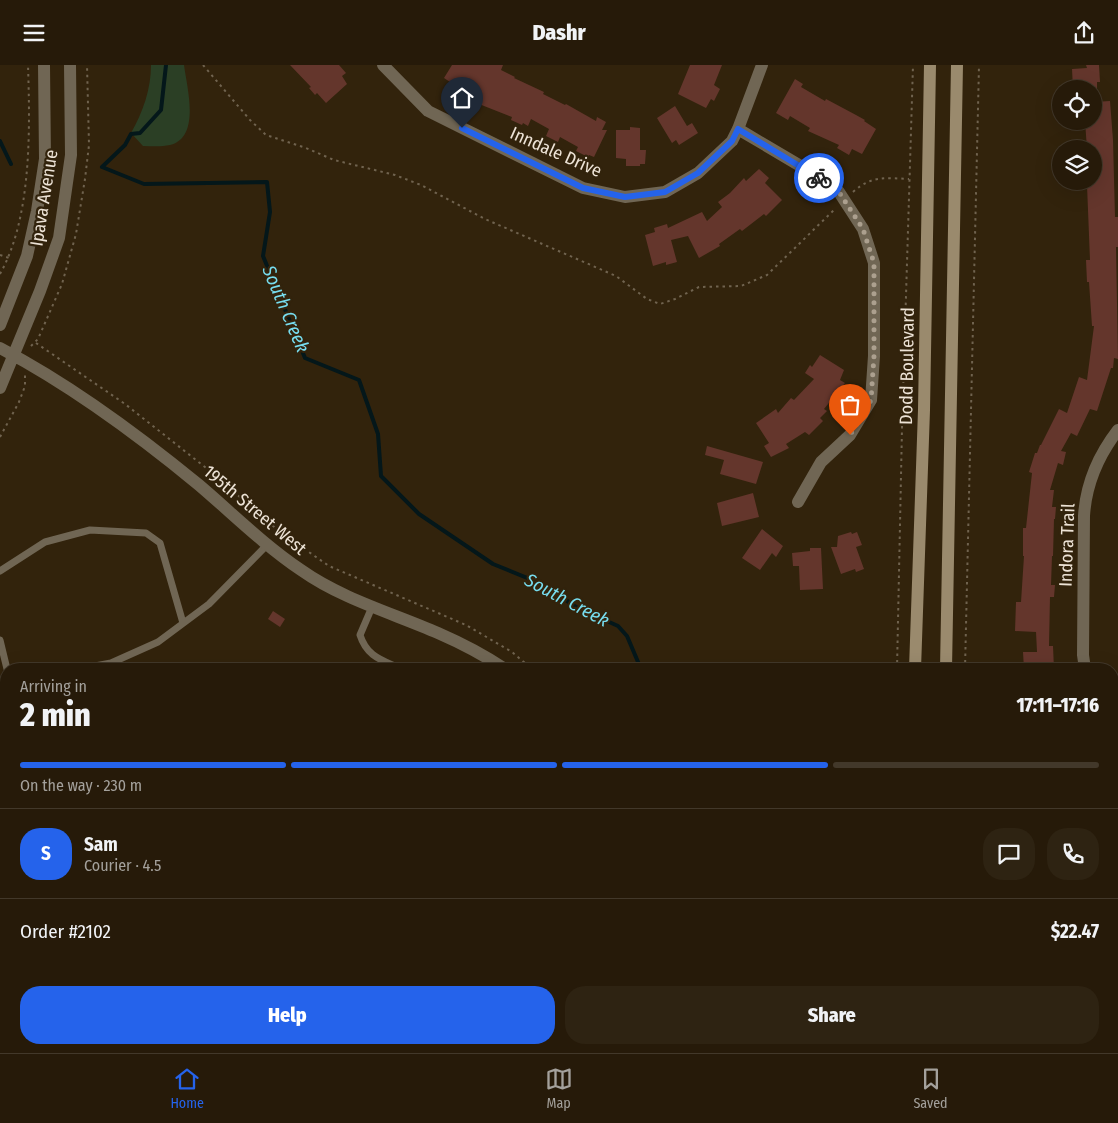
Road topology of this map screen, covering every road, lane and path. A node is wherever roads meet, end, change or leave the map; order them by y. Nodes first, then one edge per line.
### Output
1 (28, 65) edge
2 (44, 65) edge
3 (70, 65) edge
4 (203, 65) edge
5 (383, 65) edge
6 (762, 65) edge
7 (913, 65) edge
8 (930, 65) edge
9 (958, 65) edge
10 (978, 65) edge
11 (738, 129) junction
12 (909, 179) junction
13 (844, 200) junction
14 (0, 255) edge
15 (9, 258) junction
16 (0, 274) edge
17 (0, 325) edge
18 (36, 343) dead end
19 (0, 348) edge
20 (14, 355) junction
21 (0, 388) edge
22 (1118, 430) edge
23 (798, 501) dead end
24 (267, 545) junction
25 (0, 571) edge
26 (372, 607) junction
27 (184, 623) junction
28 (0, 640) edge
29 (6, 663) edge
30 (111, 663) edge
31 (389, 663) edge
32 (494, 663) edge
33 (525, 663) edge
34 (897, 663) edge
35 (915, 663) edge
36 (946, 663) edge
37 (964, 663) edge
38 (1084, 663) edge

1 - 15 path
2 - 17 street, Ipava Avenue
3 - 20 street, Ipava Avenue
4 - 13 path
5 - 11 street, Inndale Drive
6 - 11 street, Inndale Drive
7 - 12 path
8 - 35 main road, Dodd Boulevard
9 - 36 main road
10 - 37 path
11 - 13 street
12 - 13 path
12 - 34 path
13 - 23 street
14 - 15 path
15 - 16 path
18 - 33 path
19 - 20 street, 195th Street West
20 - 21 street, Ipava Avenue
20 - 24 street, 195th Street West
22 - 38 street, Indora Trail
24 - 26 street, 195th Street West
24 - 27 lane
25 - 27 lane
26 - 31 lane
26 - 32 street, 195th Street West
27 - 30 lane
28 - 29 lane

